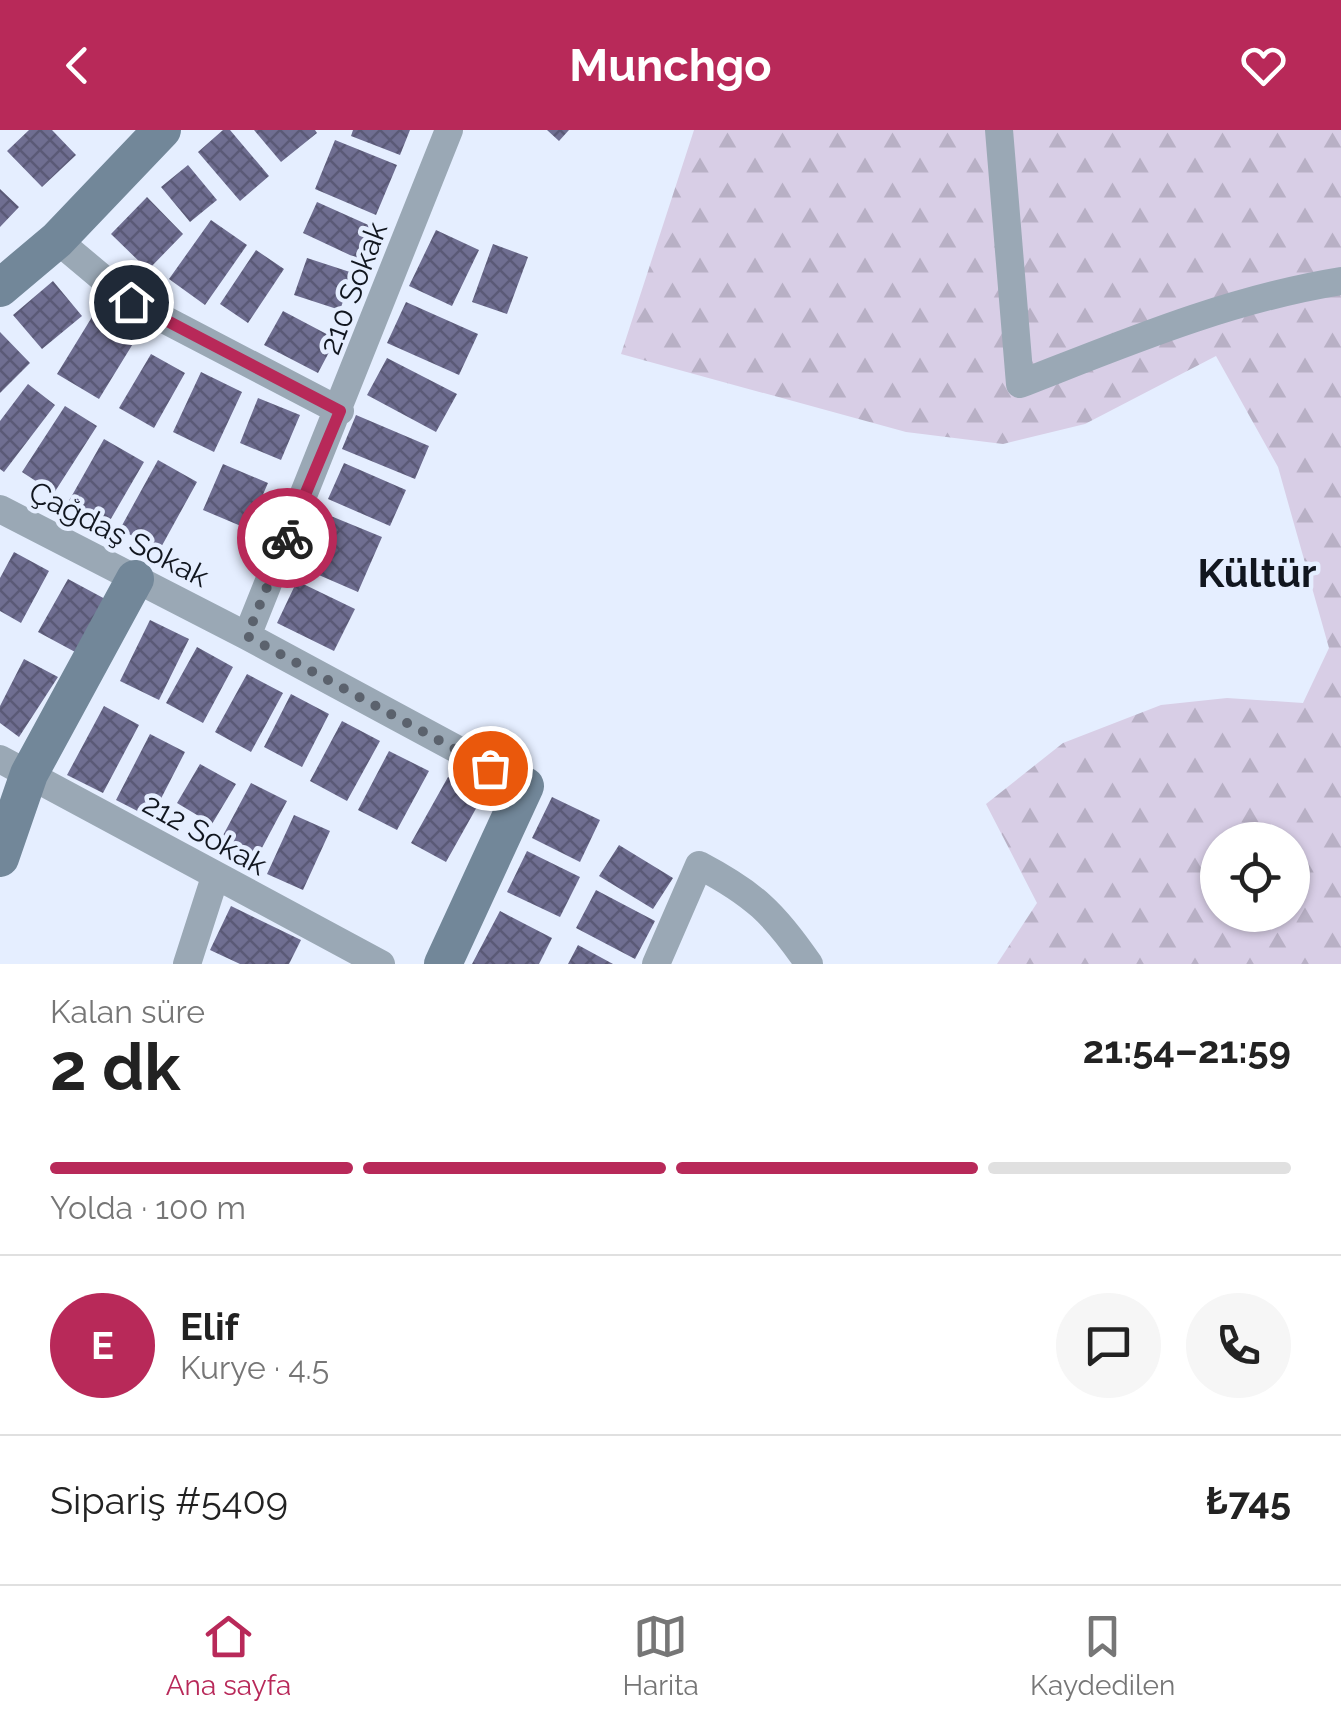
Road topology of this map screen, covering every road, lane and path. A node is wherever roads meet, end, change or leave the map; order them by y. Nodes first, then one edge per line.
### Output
1 (162, 130) edge
2 (450, 130) edge
3 (999, 130) edge
4 (58, 240) junction
5 (1341, 281) edge
6 (0, 288) edge
7 (340, 411) junction
8 (0, 509) edge
9 (134, 579) junction
10 (247, 636) junction
11 (15, 766) edge
12 (525, 786) joint
13 (0, 858) edge
14 (215, 877) junction
15 (187, 964) edge
16 (381, 964) edge
17 (443, 964) edge
18 (656, 964) edge
19 (809, 964) edge

1 - 4 street
2 - 7 street, 210 Sokak
3 - 5 street
4 - 6 street
4 - 7 street
7 - 10 street, 210 Sokak
8 - 9 street, Çağdaş Sokak
9 - 10 street, Çağdaş Sokak
9 - 11 street
10 - 12 street, Çağdaş Sokak
11 - 13 street
11 - 14 street, 212 Sokak
12 - 17 street
14 - 15 street
14 - 16 street, 212 Sokak
18 - 19 street

